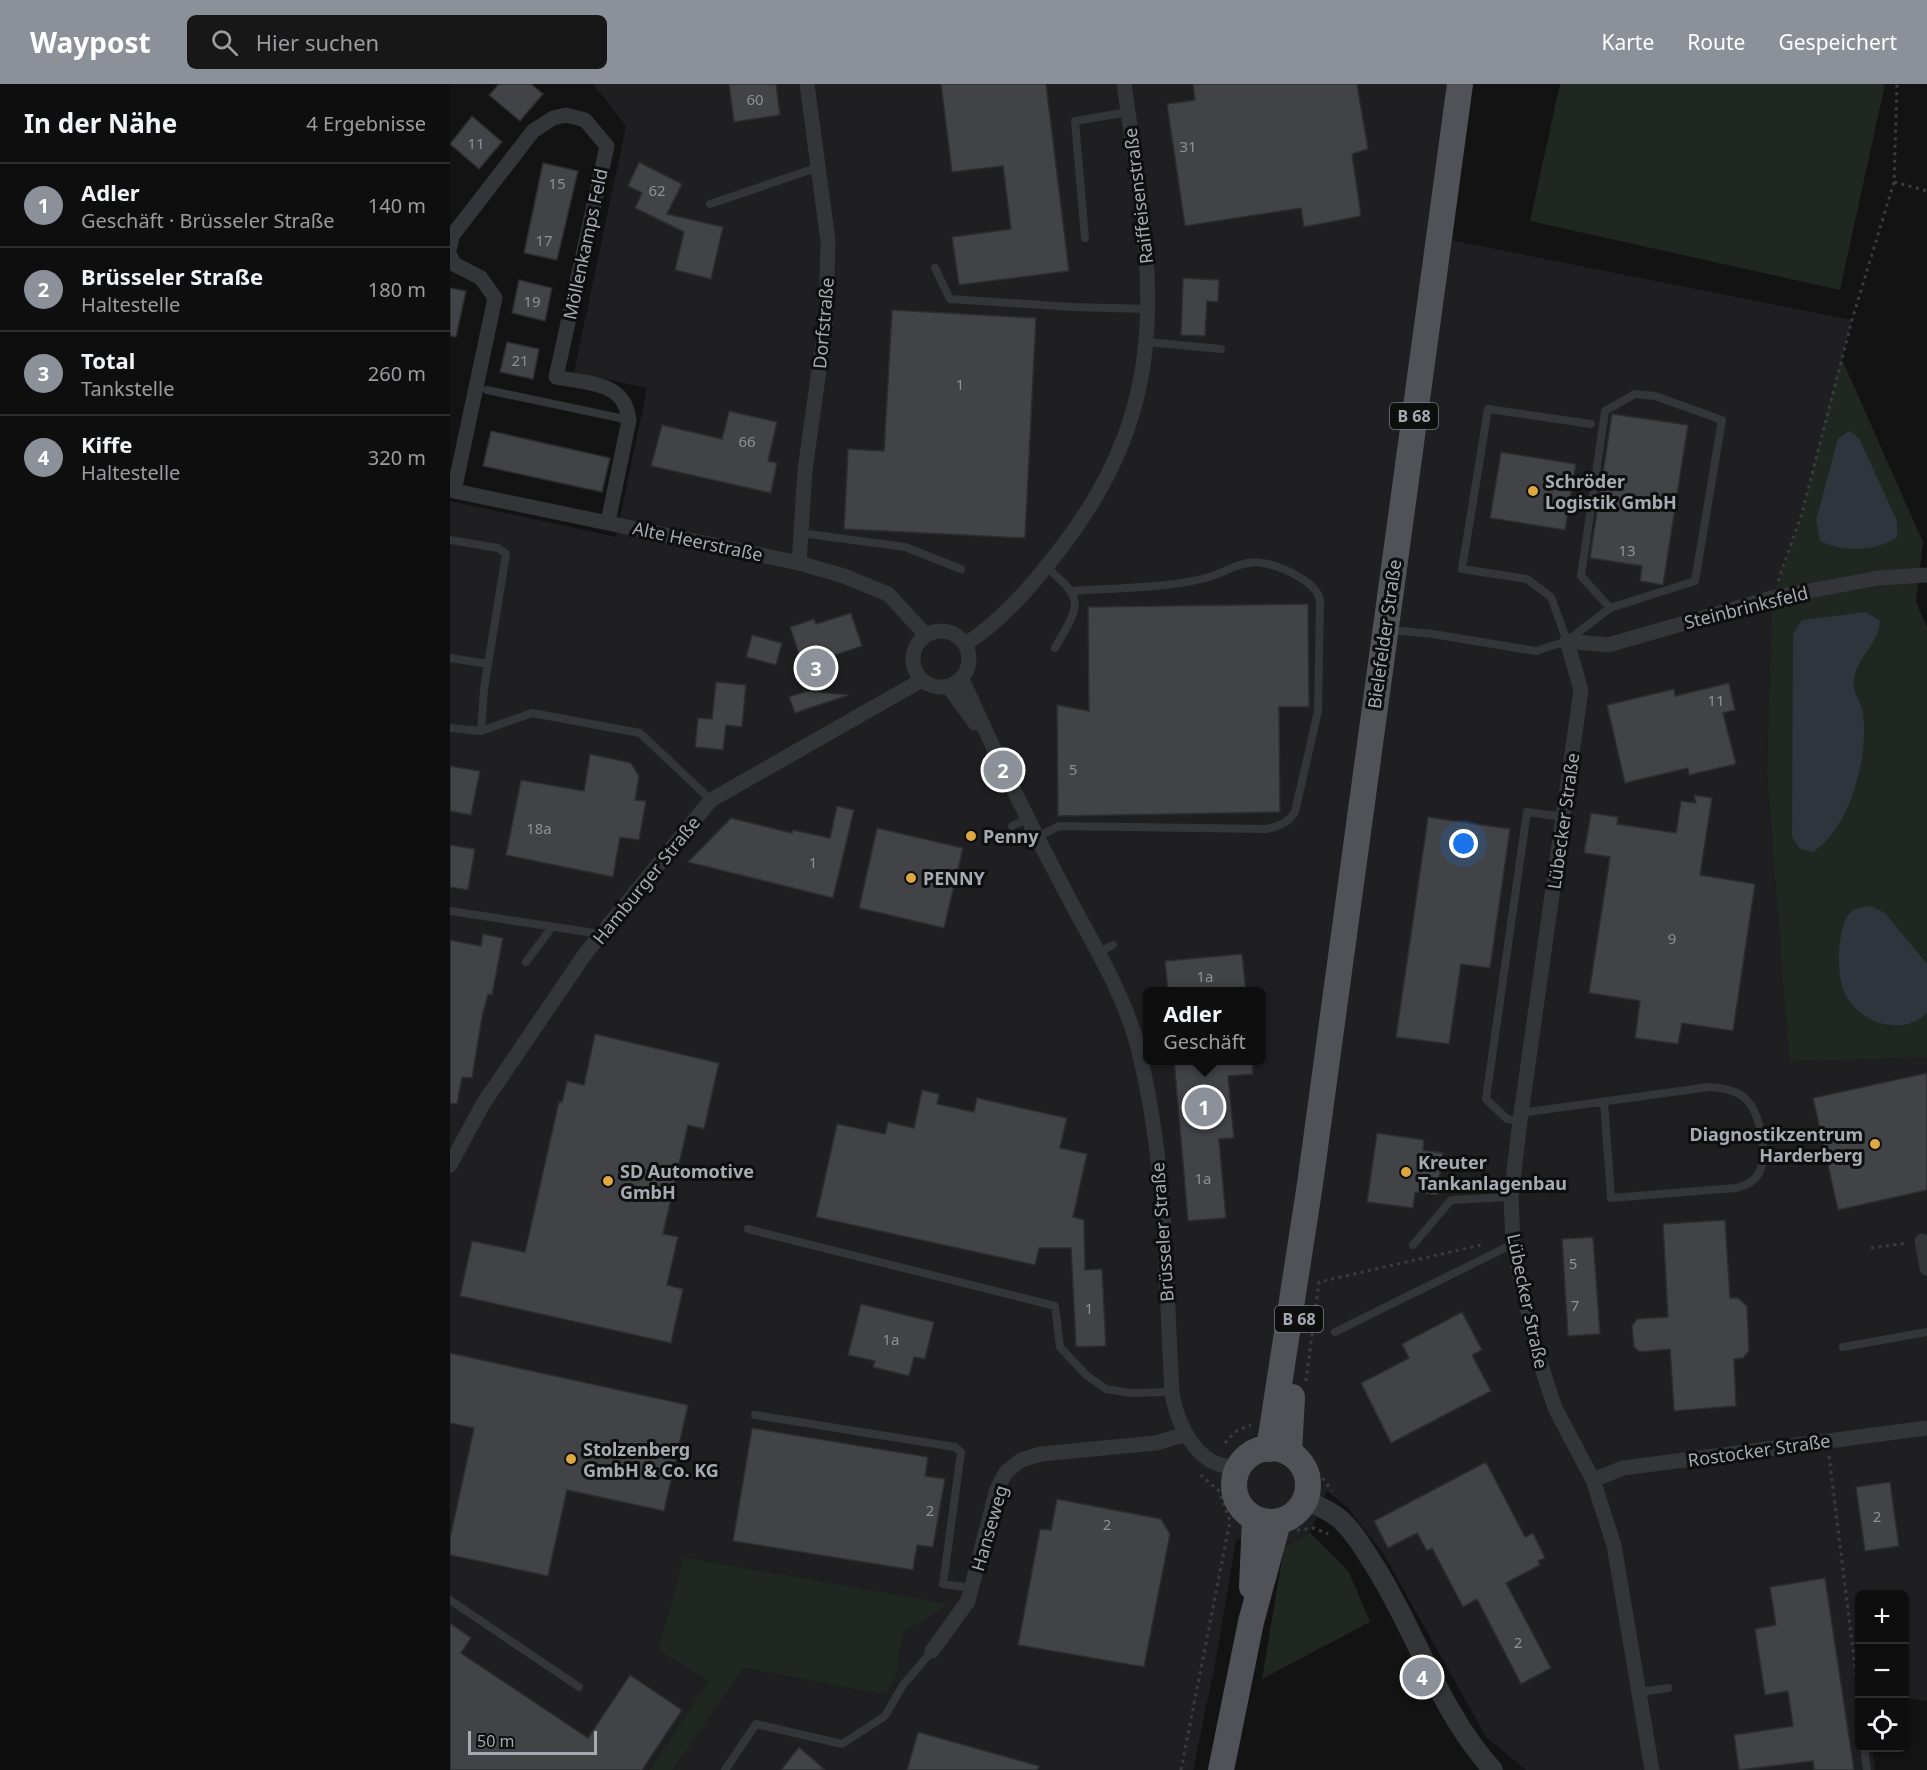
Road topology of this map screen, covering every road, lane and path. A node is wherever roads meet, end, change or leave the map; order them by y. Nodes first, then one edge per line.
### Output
1 (807, 84) edge
2 (1124, 84) edge
3 (1460, 84) edge
4 (1897, 84) edge
5 (1128, 112) junction
6 (820, 167) junction
7 (1894, 182) junction
8 (1927, 191) edge
9 (711, 204) dead end
10 (1085, 238) dead end
11 (450, 247) edge
12 (450, 255) edge
13 (935, 267) dead end
14 (1148, 309) junction
15 (1147, 342) junction
16 (1221, 349) dead end
17 (487, 390) dead end
18 (629, 420) junction
19 (1591, 424) dead end
20 (452, 490) edge
21 (608, 522) junction
22 (801, 533) junction
23 (450, 540) edge
24 (799, 563) junction
25 (1046, 567) junction
26 (961, 569) dead end
27 (1927, 574) edge
28 (1072, 591) junction
29 (1772, 598) junction
30 (1610, 608) junction
31 (1384, 629) junction
32 (926, 635) junction
33 (1567, 641) junction
34 (966, 644) junction
35 (1055, 648) dead end
36 (450, 658) edge
37 (488, 664) junction
38 (962, 678) junction
39 (922, 680) junction
40 (948, 686) junction
41 (450, 728) edge
42 (480, 731) junction
43 (992, 746) junction
44 (711, 800) junction
45 (1563, 817) junction
46 (1027, 819) junction
47 (1012, 826) dead end
48 (1037, 837) junction
49 (450, 911) edge
50 (552, 927) junction
51 (602, 934) junction
52 (1113, 945) dead end
53 (1097, 953) junction
54 (526, 962) dead end
55 (1604, 1102) junction
56 (1521, 1117) junction
57 (450, 1165) edge
58 (1511, 1197) junction
59 (748, 1229) dead end
60 (1922, 1241) joint
61 (1513, 1244) junction
62 (1413, 1245) dead end
63 (1871, 1248) dead end
64 (1498, 1251) junction
65 (1927, 1268) edge
66 (1335, 1332) dead end
67 (1927, 1332) edge
68 (1843, 1347) dead end
69 (1306, 1386) dead end
70 (1172, 1392) junction
71 (755, 1415) dead end
72 (1256, 1425) dead end
73 (1927, 1428) edge
74 (1186, 1434) junction
75 (1827, 1441) junction
76 (1225, 1443) dead end
77 (1288, 1453) junction
78 (1238, 1469) junction
79 (1199, 1473) dead end
80 (1593, 1480) junction
81 (1333, 1492) dead end
82 (1305, 1500) junction
83 (1266, 1520) junction
84 (972, 1588) junction
85 (450, 1600) edge
86 (932, 1652) joint
87 (579, 1687) dead end
88 (1668, 1688) dead end
89 (1639, 1692) junction
90 (1859, 1698) edge
91 (1865, 1752) edge
92 (725, 1770) edge
93 (1181, 1770) edge
94 (1221, 1770) edge
95 (1494, 1770) edge
96 (1652, 1770) edge
97 (1867, 1770) edge

1 - 6 street, Dorfstraße
2 - 5 street, Raiffeisenstraße
3 - 31 main road, Bielefelder Straße / B 68
4 - 7 path
5 - 10 lane
5 - 14 street, Raiffeisenstraße
6 - 9 lane
6 - 22 street, Dorfstraße
7 - 8 path
7 - 29 path
11 - 18 street, Möllenkamps Feld
12 - 20 street
13 - 14 lane
14 - 15 street, Raiffeisenstraße
15 - 16 lane
15 - 25 street, Raiffeisenstraße
17 - 18 lane
18 - 21 street
19 - 33 lane
20 - 21 street, Alte Heerstraße
21 - 24 street, Alte Heerstraße
22 - 24 street, Dorfstraße
22 - 26 lane
23 - 37 lane
24 - 32 street, Alte Heerstraße
25 - 28 lane
25 - 34 street, Raiffeisenstraße
27 - 29 street, Steinbrinksfeld
28 - 35 lane
28 - 48 lane
29 - 33 street, Steinbrinksfeld
30 - 30 lane
30 - 33 lane
31 - 33 lane
31 - 77 main road, Bielefelder Straße / B 68
32 - 34 street
32 - 39 street
33 - 45 street, Lübecker Straße
34 - 38 street
36 - 37 lane
37 - 42 lane
38 - 40 street
38 - 43 street, Brüsseler Straße
39 - 40 street
39 - 44 street, Hamburger Straße
40 - 43 street, Brüsseler Straße
41 - 42 lane
42 - 44 lane
43 - 46 street, Brüsseler Straße
44 - 51 street, Hamburger Straße
45 - 56 street, Lübecker Straße
45 - 56 lane
46 - 47 lane
46 - 48 street, Brüsseler Straße
48 - 53 street, Brüsseler Straße
49 - 50 lane
50 - 51 lane
50 - 54 lane
51 - 57 street, Hamburger Straße
52 - 53 lane
53 - 70 street, Brüsseler Straße
55 - 55 lane
55 - 56 lane
56 - 58 street, Lübecker Straße
58 - 61 street, Lübecker Straße
58 - 62 lane
59 - 70 lane
60 - 63 path
60 - 65 street
61 - 64 lane
61 - 80 street, Lübecker Straße
64 - 66 lane
64 - 69 path
67 - 68 lane
70 - 74 street, Brüsseler Straße
71 - 84 lane
72 - 76 path
73 - 75 street, Rostocker Straße
74 - 78 street, Brüsseler Straße
74 - 84 street, Hanseweg
75 - 80 street, Rostocker Straße
75 - 90 path
77 - 78 main road
77 - 81 path
77 - 82 main road
78 - 83 main road
79 - 93 path
80 - 89 street, Lübecker Straße
82 - 83 main road
82 - 95 street
83 - 94 main road
84 - 86 street, Hanseweg
85 - 87 lane
86 - 92 lane
88 - 89 lane
89 - 96 street, Lübecker Straße
91 - 97 lane

